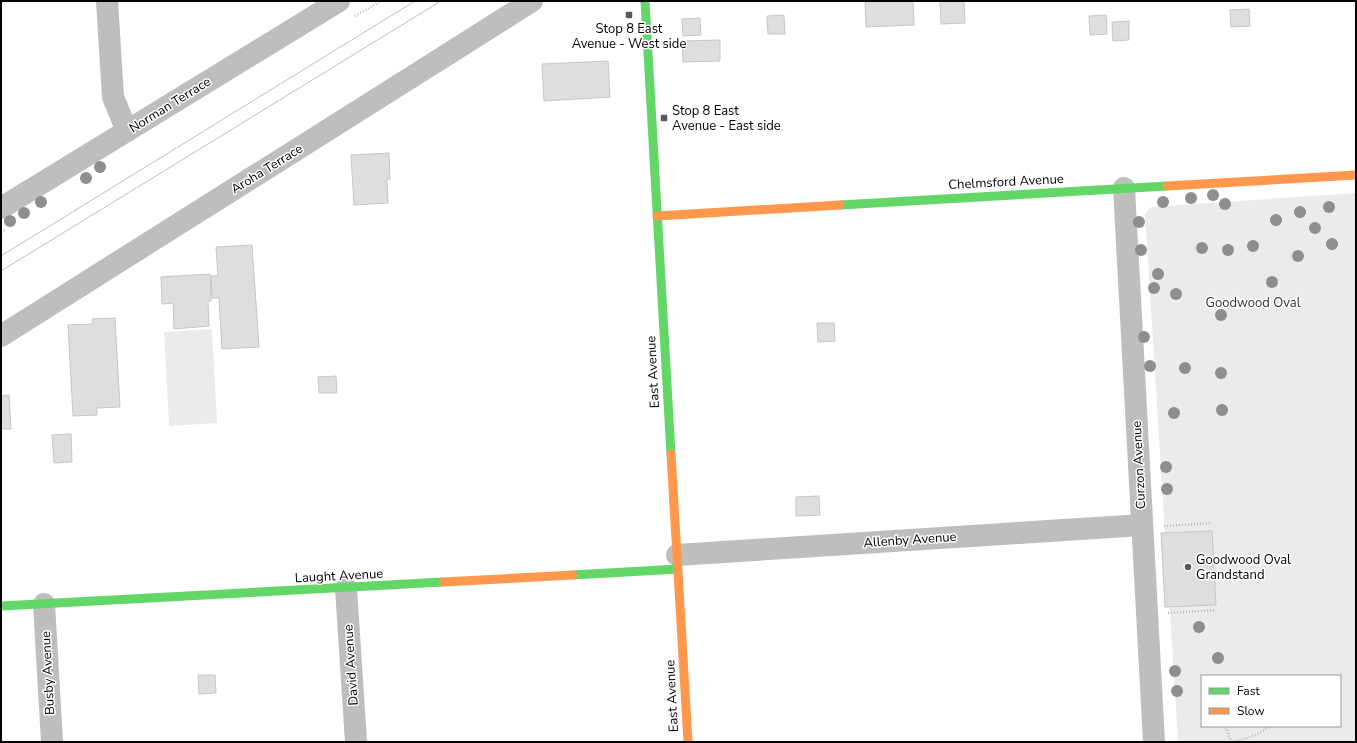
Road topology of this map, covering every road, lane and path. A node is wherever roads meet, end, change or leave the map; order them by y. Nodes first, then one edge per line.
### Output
1 (108, 1) edge
2 (339, 1) edge
3 (532, 1) edge
4 (646, 1) edge
5 (127, 131) junction
6 (1356, 175) edge
7 (1124, 188) junction
8 (1, 208) edge
9 (657, 216) junction
10 (1, 336) edge
11 (1212, 523) dead end
12 (1142, 527) junction
13 (677, 562) junction
14 (346, 588) junction
15 (44, 604) junction
16 (1, 606) edge
17 (1216, 610) dead end
18 (1147, 614) junction
19 (1268, 727) edge
20 (1225, 729) dead end
21 (52, 742) edge
22 (356, 742) edge
23 (688, 742) edge
24 (1154, 742) edge
25 (1232, 742) edge

1 - 5 street
2 - 5 street, Norman Terrace
3 - 10 street, Aroha Terrace
4 - 9 street, East Avenue
5 - 8 street, Norman Terrace
6 - 7 street, Chelmsford Avenue
7 - 9 street, Chelmsford Avenue
7 - 12 street, Curzon Avenue
9 - 13 street, East Avenue
11 - 12 path
12 - 13 street, Allenby Avenue
12 - 18 street, Curzon Avenue
13 - 14 street, Laught Avenue
13 - 23 street, East Avenue
14 - 15 street, Laught Avenue
14 - 22 street, David Avenue
15 - 16 street, Laught Avenue
15 - 21 street, Busby Avenue
17 - 18 path
18 - 24 street, Curzon Avenue
19 - 25 path
20 - 25 path

